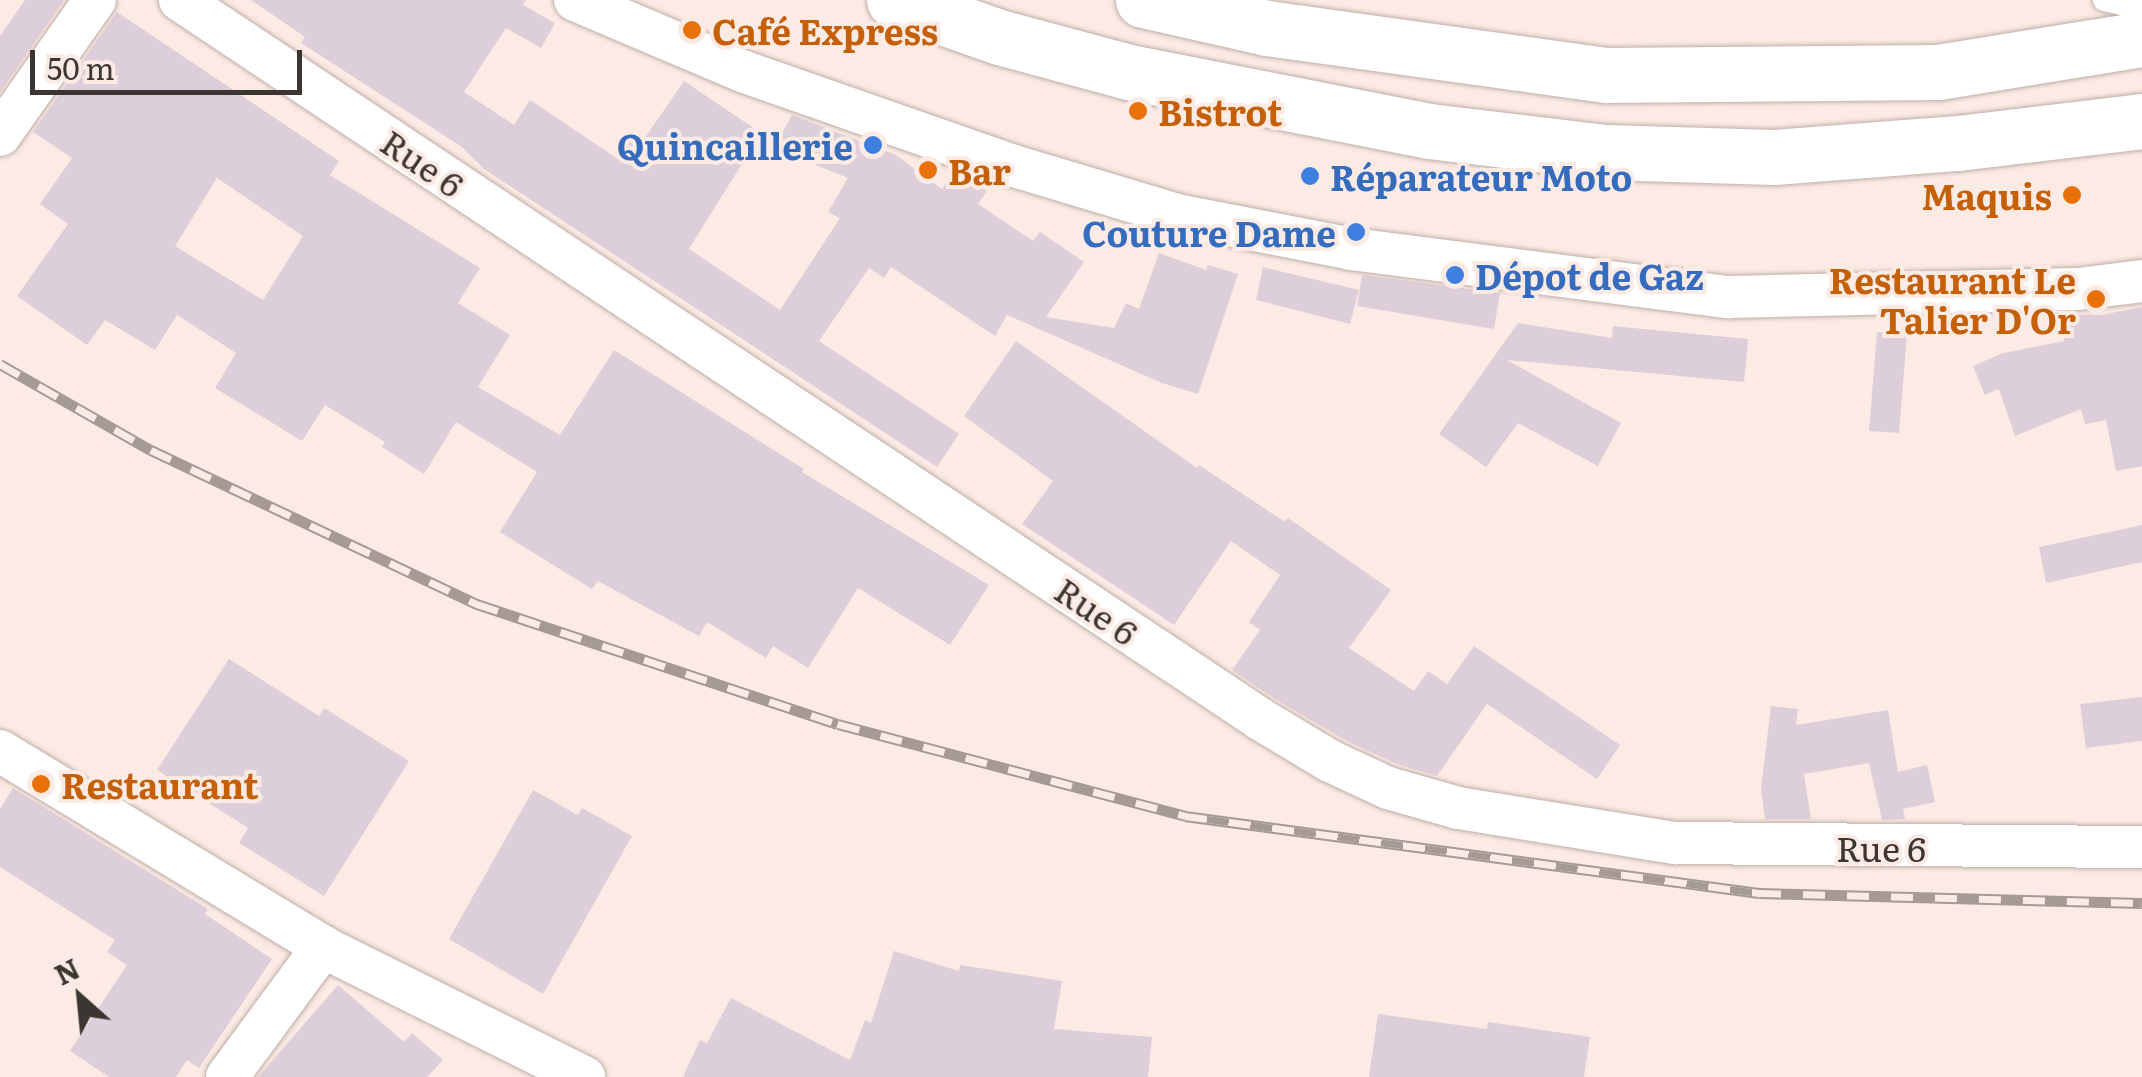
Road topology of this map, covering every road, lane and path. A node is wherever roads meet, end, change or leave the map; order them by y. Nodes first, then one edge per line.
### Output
1 (95, 0) edge
2 (180, 0) edge
3 (576, 0) edge
4 (894, 0) edge
5 (1144, 0) edge
6 (2104, 0) edge
7 (2142, 9) edge
8 (2142, 39) edge
9 (2142, 121) edge
10 (0, 135) edge
11 (2142, 281) edge
12 (3, 760) edge
13 (2142, 847) edge
14 (324, 946) junction
15 (226, 1077) edge
16 (584, 1077) edge

1 - 10 street
2 - 13 street, Rue 6
3 - 11 street
4 - 9 main road
5 - 8 main road
6 - 7 lane
12 - 14 street
14 - 15 street
14 - 16 street

